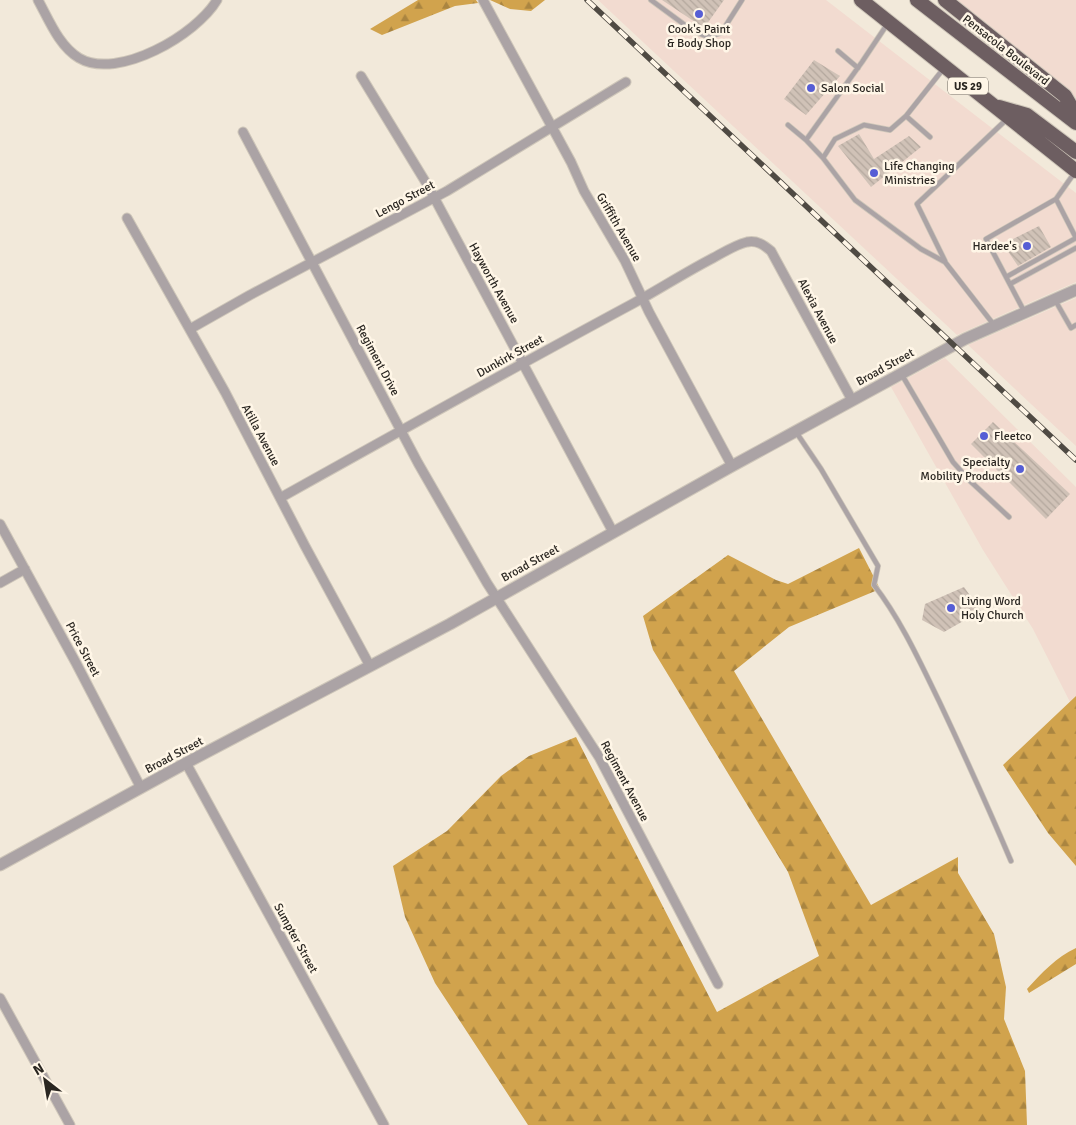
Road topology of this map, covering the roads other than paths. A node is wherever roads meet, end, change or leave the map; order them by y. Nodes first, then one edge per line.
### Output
1 (38, 0) edge
2 (217, 0) edge
3 (483, 0) edge
4 (652, 0) edge
5 (742, 0) edge
6 (861, 0) edge
7 (917, 0) edge
8 (945, 0) edge
9 (889, 22) junction
10 (838, 51) dead end
11 (945, 67) junction
12 (858, 68) junction
13 (361, 76) dead end
14 (626, 82) dead end
15 (991, 105) junction
16 (1076, 115) edge
17 (906, 116) junction
18 (1008, 118) junction
19 (1076, 123) edge
20 (788, 125) dead end
21 (552, 128) junction
22 (243, 132) dead end
23 (930, 137) dead end
24 (806, 140) junction
25 (1076, 152) edge
26 (823, 158) junction
27 (1076, 171) edge
28 (433, 197) junction
29 (1056, 199) junction
30 (127, 218) dead end
31 (1075, 235) edge
32 (754, 242) joint
33 (1076, 248) edge
34 (945, 262) junction
35 (312, 263) junction
36 (1006, 276) junction
37 (1010, 284) junction
38 (1076, 290) edge
39 (643, 298) junction
40 (1055, 300) junction
41 (1025, 312) junction
42 (994, 325) junction
43 (1076, 325) edge
44 (190, 329) junction
45 (522, 363) junction
46 (901, 374) junction
47 (852, 400) junction
48 (402, 430) junction
49 (796, 431) junction
50 (732, 466) junction
51 (280, 498) junction
52 (1009, 518) dead end
53 (0, 524) edge
54 (613, 532) junction
55 (25, 569) junction
56 (0, 583) edge
57 (497, 598) junction
58 (370, 666) junction
59 (186, 764) junction
60 (141, 788) junction
61 (1011, 861) dead end
62 (0, 865) edge
63 (718, 984) dead end
64 (0, 998) edge
65 (70, 1125) edge
66 (384, 1125) edge

1 - 2 street
3 - 21 street, Griffith Avenue
4 - 5 lane
6 - 9 highway, US 29
7 - 19 highway, Pensacola Boulevard / US 29
8 - 16 highway
9 - 11 highway, US 29
9 - 12 lane
10 - 12 lane
11 - 15 highway, US 29
11 - 17 lane
12 - 24 lane
13 - 28 street, Hayworth Avenue
14 - 21 street, Lengo Street
15 - 18 highway, US 29
15 - 25 highway
17 - 23 lane
17 - 26 lane
18 - 27 highway, US 29
18 - 34 lane
20 - 24 lane
21 - 28 street, Lengo Street
21 - 39 street, Griffith Avenue
22 - 35 street, Regiment Drive
24 - 26 lane
26 - 34 lane
27 - 29 lane
28 - 35 street, Lengo Street
28 - 45 street, Hayworth Avenue
29 - 31 lane
29 - 36 lane
30 - 44 street, Atilla Avenue
31 - 36 lane
32 - 39 street, Dunkirk Street
32 - 47 street, Alexia Avenue
33 - 37 lane
34 - 42 lane
35 - 44 street, Lengo Street
35 - 48 street, Regiment Drive
36 - 37 lane
37 - 41 lane
38 - 40 street, Broad Street
39 - 45 street, Dunkirk Street
39 - 50 street, Griffith Avenue
40 - 41 street, Broad Street
40 - 43 lane
41 - 42 street, Broad Street
42 - 46 street, Broad Street
44 - 51 street, Atilla Avenue
45 - 48 street, Dunkirk Street
45 - 54 street, Hayworth Avenue
46 - 47 street, Broad Street
46 - 52 lane
47 - 49 street, Broad Street
48 - 51 street, Dunkirk Street
48 - 57 street, Regiment Drive
49 - 50 street, Broad Street
49 - 61 lane
50 - 54 street, Broad Street
51 - 58 street, Atilla Avenue
53 - 55 street, Price Street
54 - 57 street, Broad Street
55 - 56 street
55 - 60 street, Price Street
57 - 58 street, Broad Street
57 - 63 street, Regiment Avenue
58 - 59 street, Broad Street
59 - 60 street, Broad Street
59 - 66 street, Sumpter Street
60 - 62 street, Broad Street
64 - 65 street

